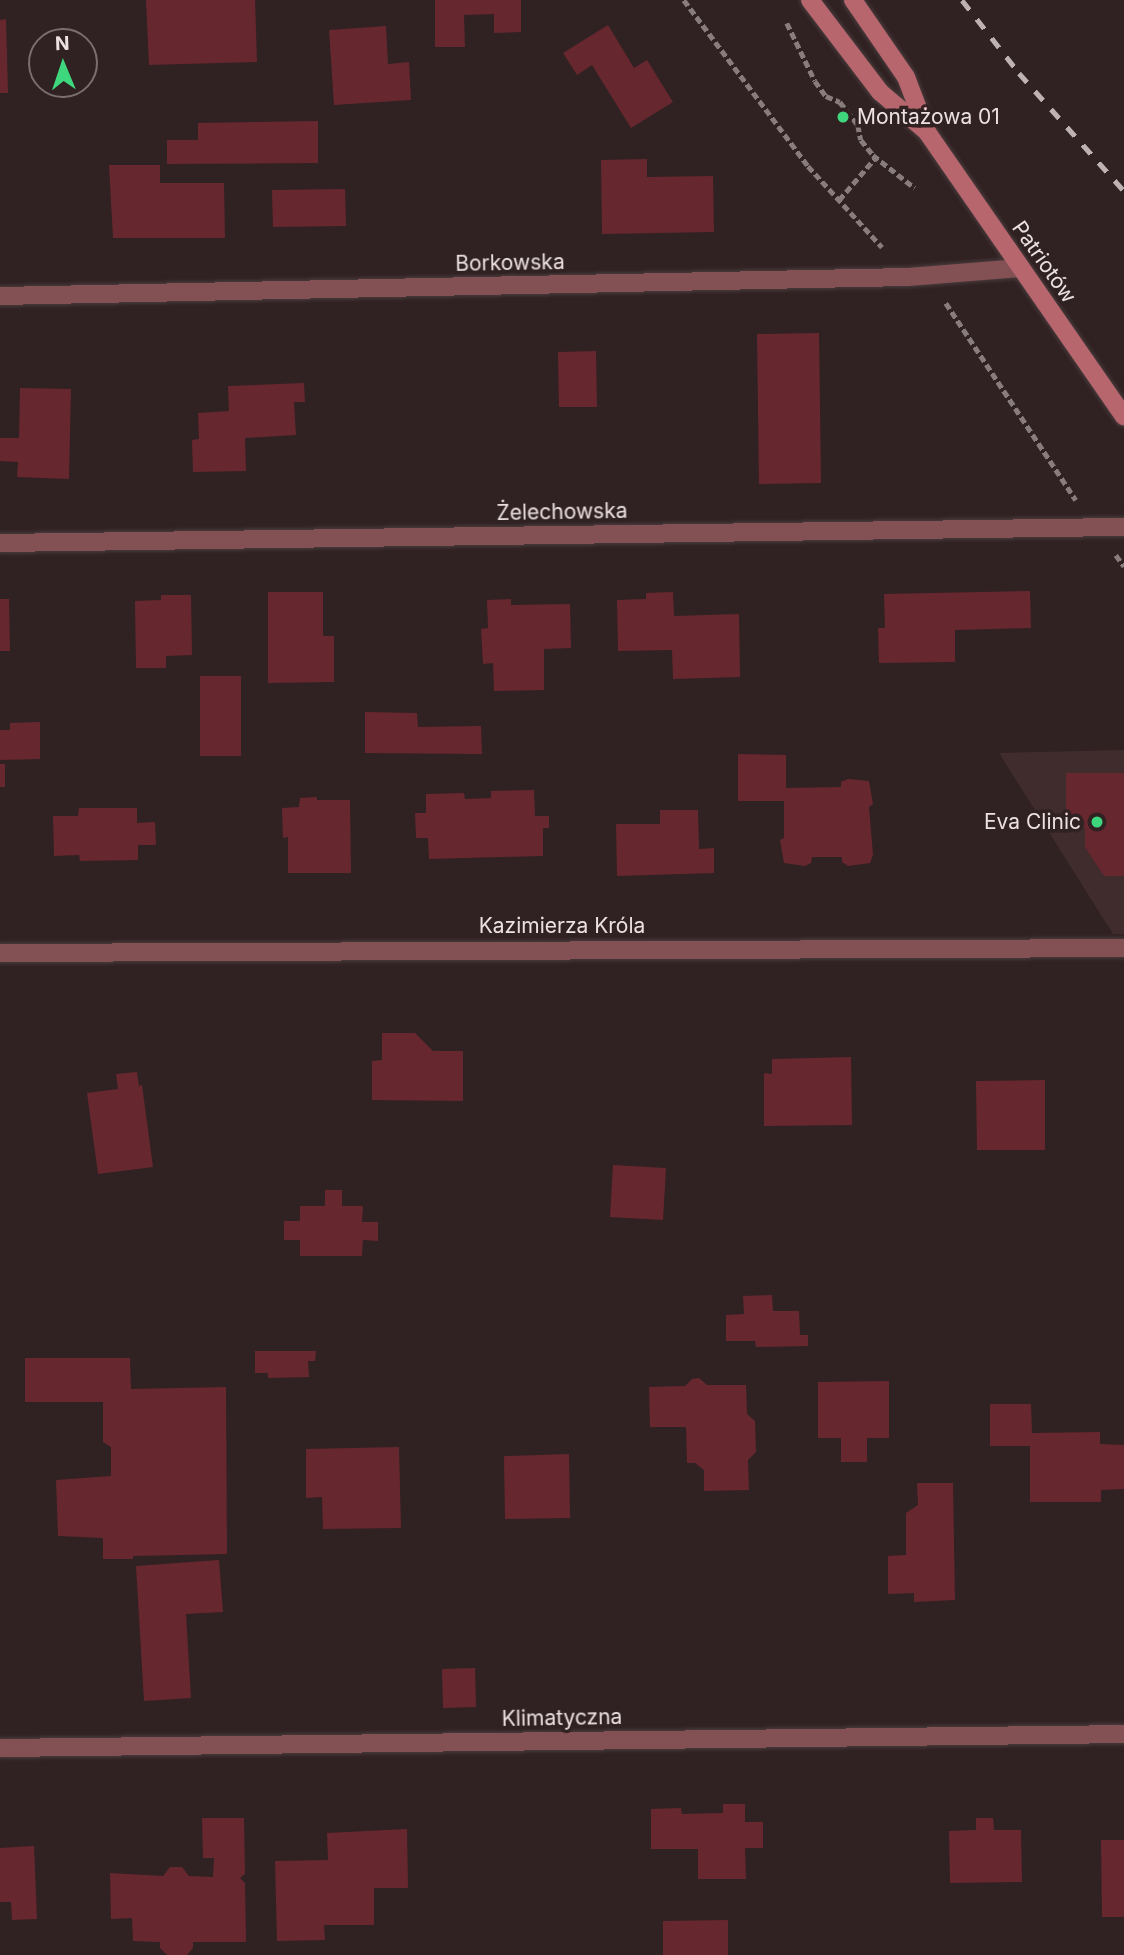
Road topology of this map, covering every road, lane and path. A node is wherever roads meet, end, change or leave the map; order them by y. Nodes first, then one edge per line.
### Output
1 (810, 0) edge
2 (853, 0) edge
3 (781, 12) dead end
4 (928, 132) junction
5 (876, 157) junction
6 (915, 188) dead end
7 (839, 200) dead end
8 (1021, 268) junction
9 (0, 296) edge
10 (1124, 417) edge
11 (1124, 527) edge
12 (0, 544) edge
13 (1124, 948) edge
14 (0, 953) edge
15 (1124, 1734) edge
16 (0, 1748) edge

1 - 4 main road, Patriotów
2 - 4 main road, Patriotów
3 - 5 path
4 - 8 main road, Patriotów
5 - 6 path
5 - 7 path
8 - 9 street, Borkowska
8 - 10 main road, Patriotów
11 - 12 street, Żelechowska
13 - 14 street, Kazimierza Króla
15 - 16 street, Klimatyczna

